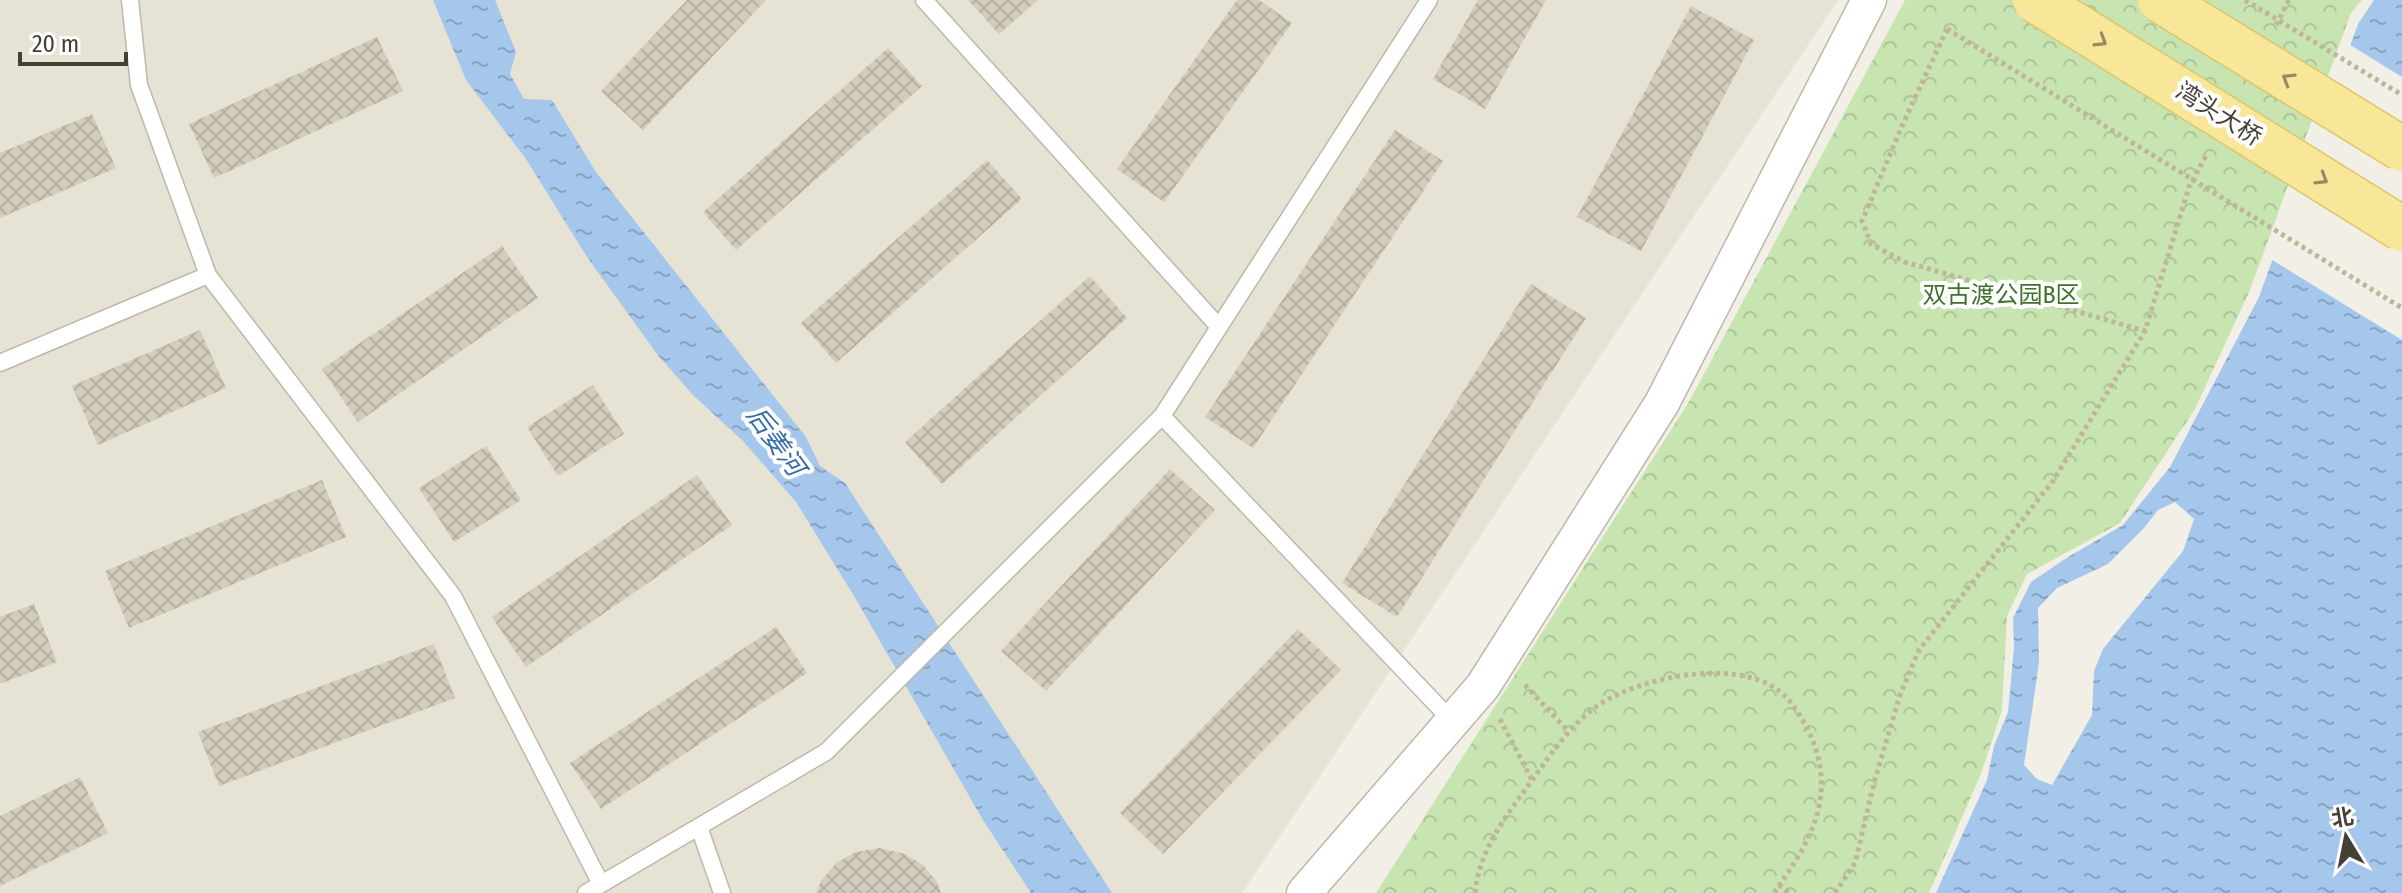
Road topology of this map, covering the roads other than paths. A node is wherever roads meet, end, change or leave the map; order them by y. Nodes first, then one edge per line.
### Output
1 (130, 0) edge
2 (924, 0) edge
3 (1429, 0) edge
4 (1869, 0) edge
5 (2035, 0) edge
6 (2160, 0) edge
7 (2402, 149) edge
8 (2402, 229) edge
9 (208, 275) junction
10 (1219, 327) junction
11 (0, 363) edge
12 (1162, 416) junction
13 (1453, 722) junction
14 (699, 827) junction
15 (601, 884) junction
16 (586, 893) edge
17 (722, 893) edge
18 (1304, 893) edge

1 - 9 lane
2 - 10 lane
3 - 10 lane
4 - 13 street
5 -> 8 main road, 湾头大桥, bridge
7 -> 6 main road, bridge
9 - 11 lane
9 - 15 lane
10 - 12 lane
12 - 13 lane
12 - 14 lane
13 - 18 street
14 - 15 lane
14 - 17 lane
15 - 16 lane

